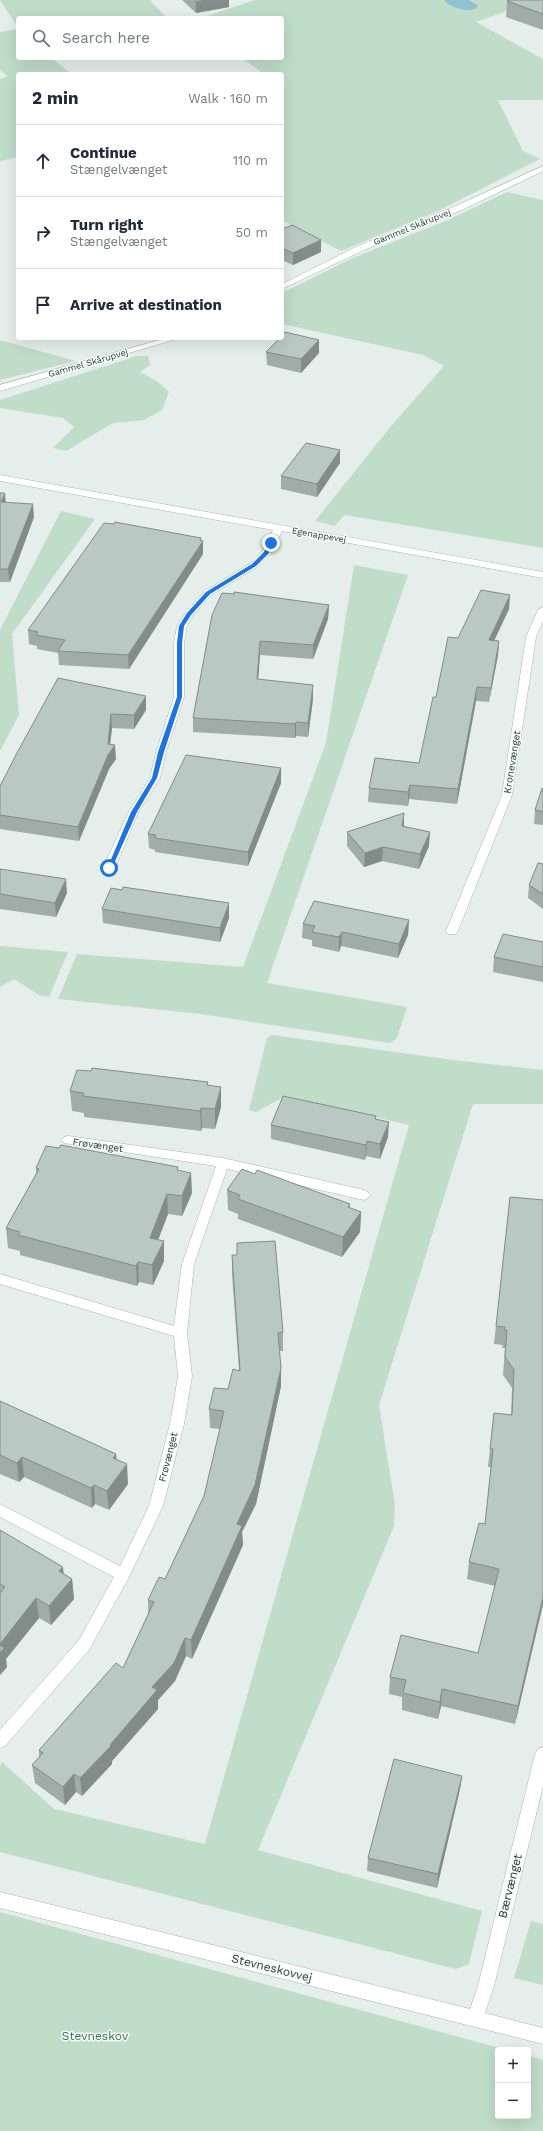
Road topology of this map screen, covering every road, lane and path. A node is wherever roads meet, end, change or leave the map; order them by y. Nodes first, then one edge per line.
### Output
1 (543, 168) edge
2 (284, 286) edge
3 (169, 340) edge
4 (0, 388) edge
5 (0, 478) edge
6 (279, 528) junction
7 (543, 575) edge
8 (543, 610) edge
9 (109, 868) dead end
10 (452, 931) dead end
11 (68, 1140) dead end
12 (223, 1163) junction
13 (364, 1195) dead end
14 (0, 1279) edge
15 (180, 1332) junction
16 (0, 1510) edge
17 (124, 1575) junction
18 (0, 1741) edge
19 (543, 1754) edge
20 (0, 1900) edge
21 (475, 2018) junction
22 (543, 2036) edge

1 - 2 street, Gammel Skårupvej
3 - 4 street, Gammel Skårupvej
5 - 6 street, Egenappevej
6 - 7 street, Egenappevej
6 - 9 street
8 - 10 street, Kronevænget
11 - 12 street, Frøvænget
12 - 13 street, Frøvænget
12 - 15 street, Frøvænget
14 - 15 street
15 - 17 street, Frøvænget
16 - 17 street
17 - 18 street, Frøvænget
19 - 21 street, Bærvænget
20 - 21 street, Stevneskovvej
21 - 22 street, Stevneskovvej

